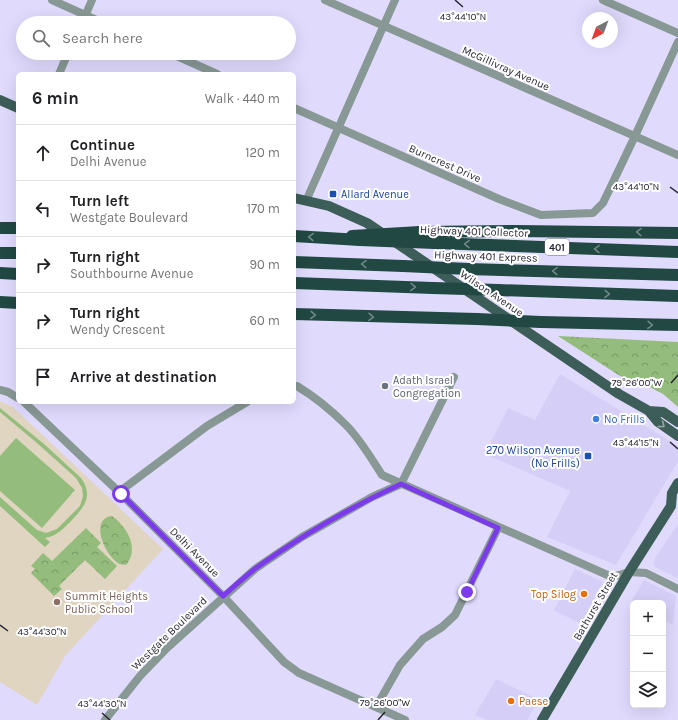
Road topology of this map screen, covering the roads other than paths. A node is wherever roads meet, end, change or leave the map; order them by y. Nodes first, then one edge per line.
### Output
1 (52, 0) edge
2 (92, 0) edge
3 (325, 0) edge
4 (395, 0) edge
5 (603, 0) edge
6 (85, 15) joint
7 (383, 26) junction
8 (678, 33) edge
9 (678, 42) edge
10 (65, 60) edge
11 (186, 60) edge
12 (60, 72) edge
13 (213, 72) edge
14 (0, 100) edge
15 (16, 107) edge
16 (296, 109) edge
17 (338, 128) junction
18 (635, 136) junction
19 (678, 155) edge
20 (296, 198) edge
21 (306, 201) junction
22 (0, 228) edge
23 (16, 228) edge
24 (678, 233) edge
25 (296, 236) edge
26 (356, 238) junction
27 (678, 252) edge
28 (0, 253) edge
29 (16, 253) edge
30 (296, 262) edge
31 (0, 273) edge
32 (16, 274) edge
33 (678, 275) edge
34 (296, 283) edge
35 (678, 296) edge
36 (0, 302) edge
37 (16, 303) edge
38 (296, 314) edge
39 (678, 325) edge
40 (454, 377) dead end
41 (296, 386) edge
42 (0, 390) edge
43 (16, 397) edge
44 (26, 404) edge
45 (244, 404) edge
46 (649, 411) junction
47 (678, 422) edge
48 (678, 436) edge
49 (401, 484) junction
50 (678, 484) edge
51 (119, 492) junction
52 (675, 504) edge
53 (498, 528) junction
54 (629, 572) junction
55 (678, 589) edge
56 (223, 596) junction
57 (376, 707) junction
58 (105, 720) edge
59 (405, 720) edge
60 (542, 720) edge

1 - 6 street
2 - 6 street
3 - 7 street, McGillivray Avenue
4 - 7 street
5 - 8 street
7 - 17 street
7 - 18 street, McGillivray Avenue
9 - 18 street
10 - 12 street
11 - 13 street
14 - 15 main road
16 - 17 street, Burncrest Drive
17 - 18 street, Burncrest Drive
17 - 21 street
18 - 19 street, McGillivray Avenue
20 - 21 main road, Wilson Avenue
21 - 46 main road, Wilson Avenue
22 - 23 highway
24 -> 26 highway, bridge
26 -> 25 highway, Highway 401 Collector / 401
27 -> 26 highway, Highway 401 Collector / 401, bridge
28 - 29 highway
33 -> 30 highway, Highway 401 Express / 401, bridge
31 - 32 highway
34 -> 35 highway, bridge
36 - 37 highway
38 -> 39 highway, bridge
40 - 49 street
41 - 49 street
42 - 43 street
44 - 51 street, Delhi Avenue
45 - 51 street
46 - 47 main road, Wilson Avenue
46 -> 48 main road, Wilson Avenue
49 - 53 street
49 - 56 street, Westgate Boulevard
50 - 52 main road, Bathurst Street
51 - 56 street, Delhi Avenue
52 - 54 main road, Bathurst Street
53 - 54 street
53 - 57 street
54 - 55 street
54 - 60 main road, Bathurst Street
56 - 57 street, Delhi Avenue
56 - 58 street, Westgate Boulevard
57 - 59 street, Delhi Avenue

